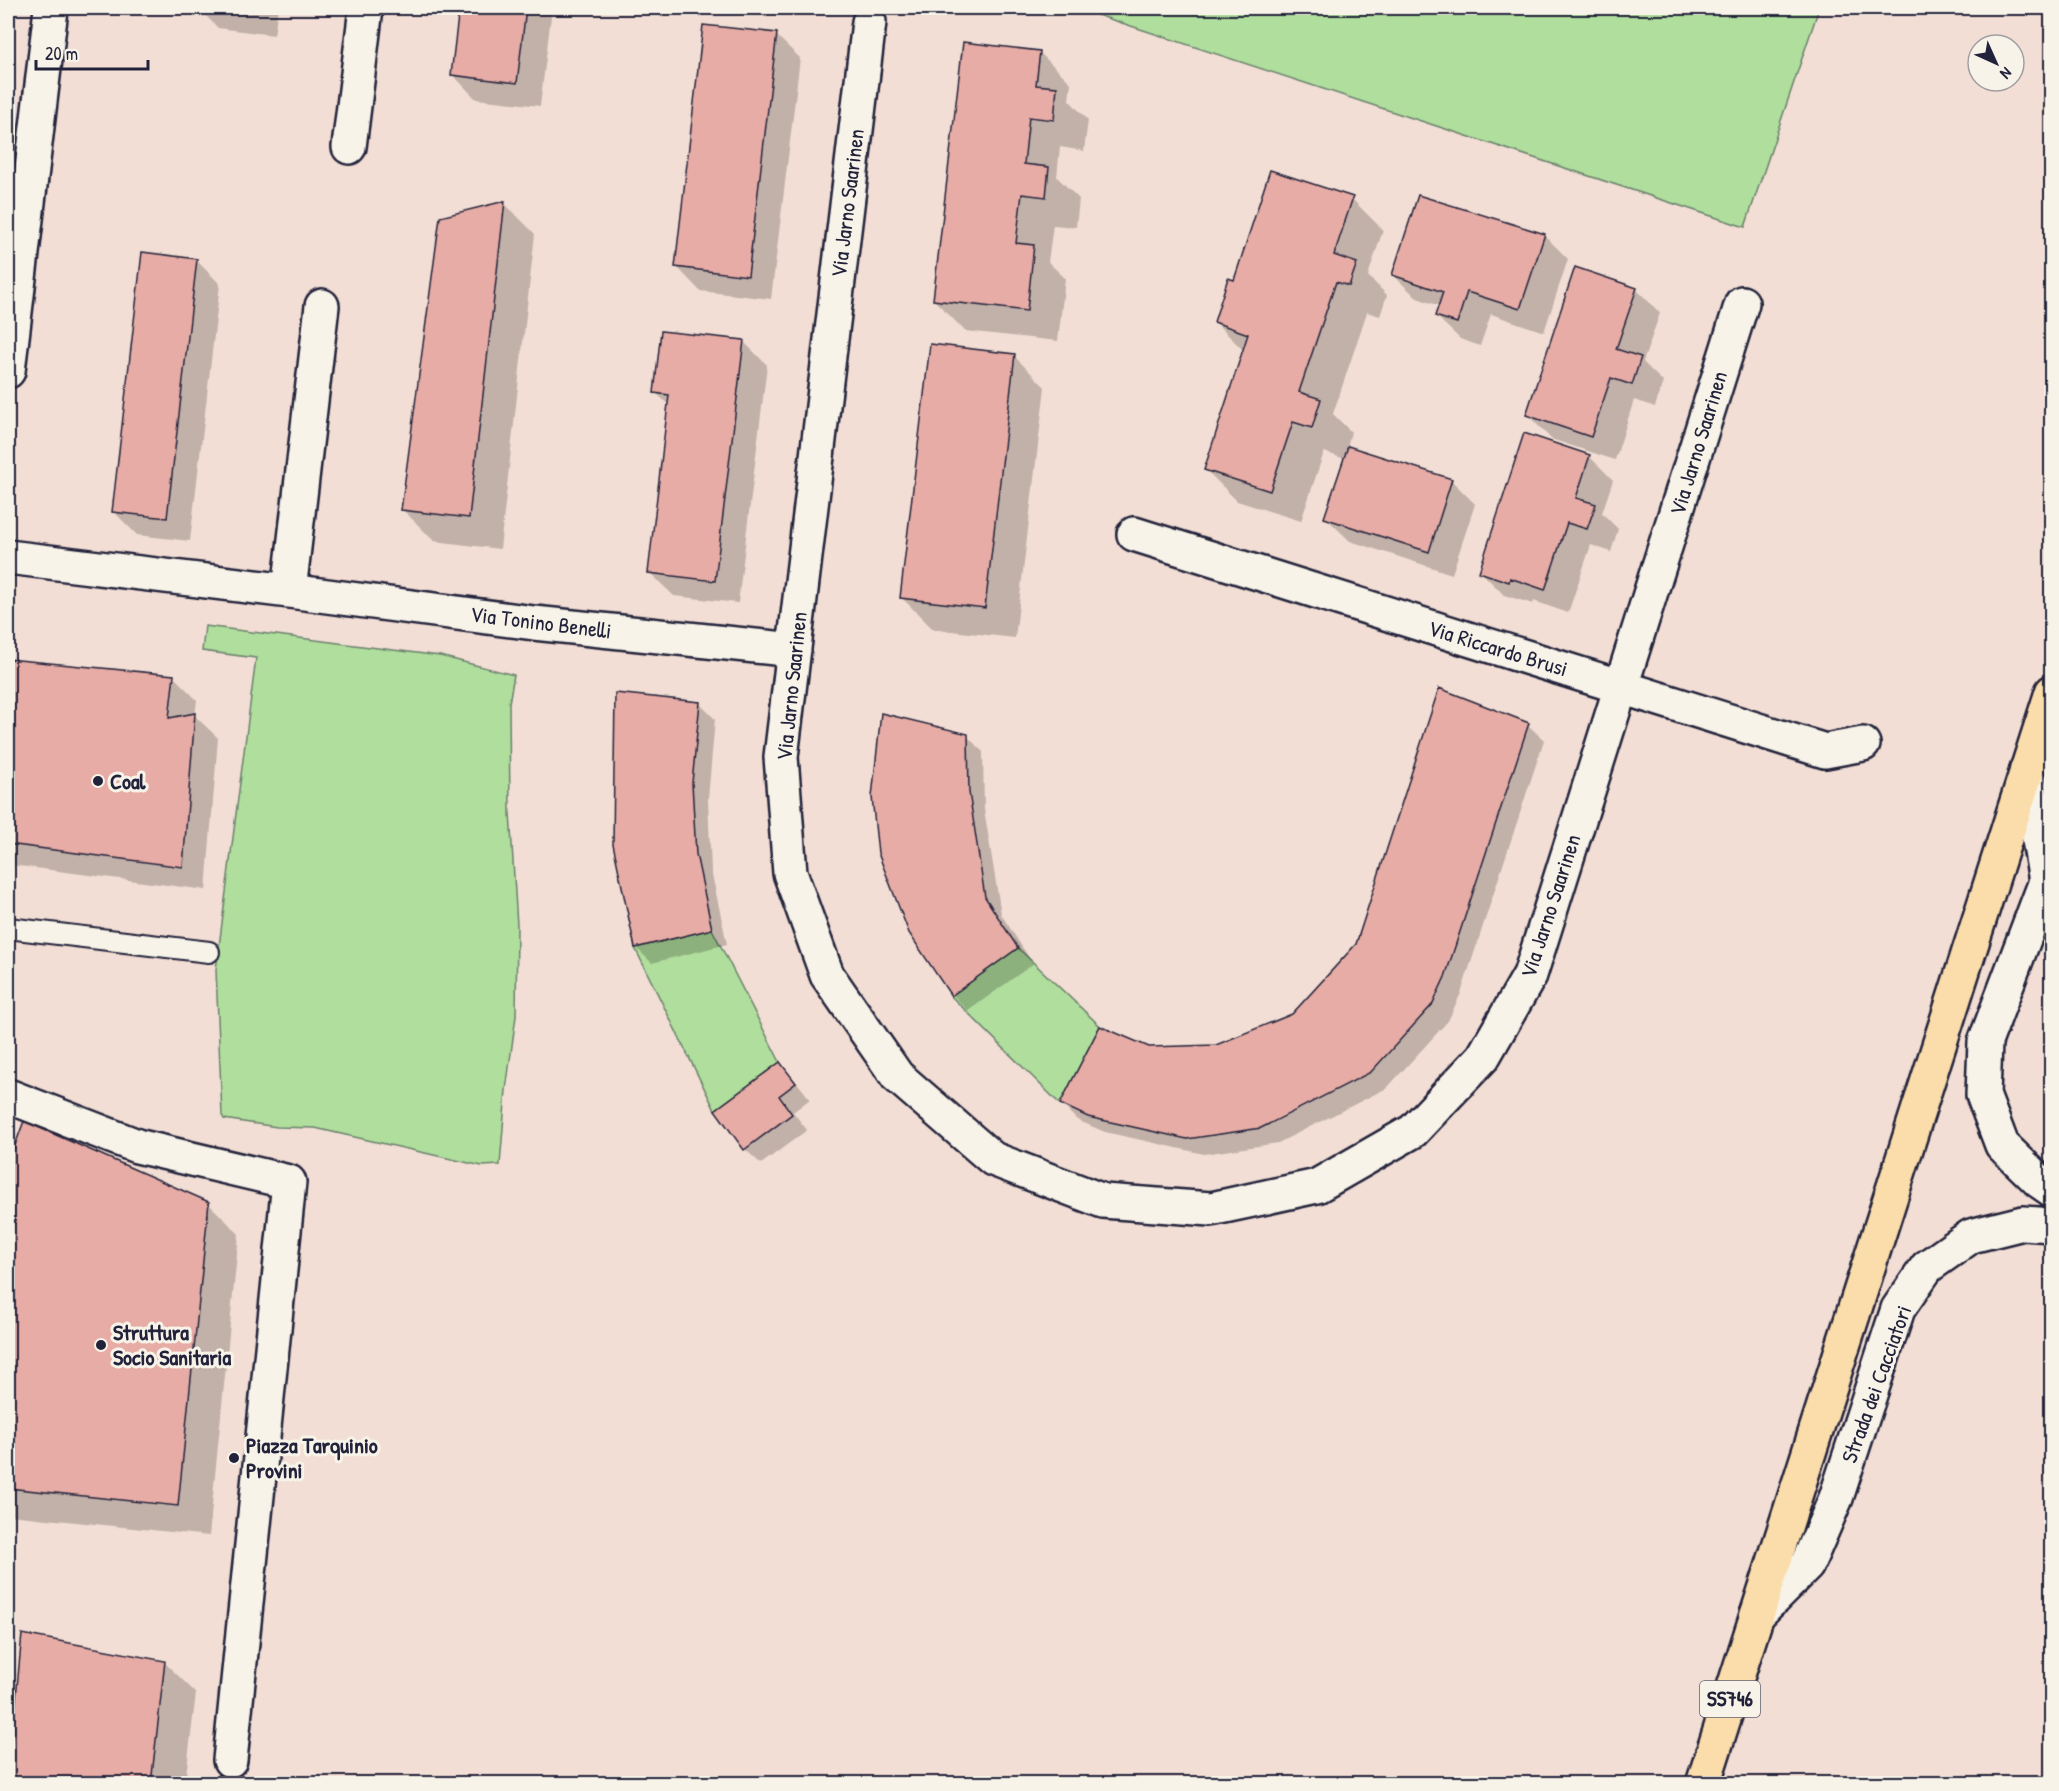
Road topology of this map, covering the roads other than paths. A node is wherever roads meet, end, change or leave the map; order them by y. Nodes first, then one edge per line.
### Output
1 (366, 8) edge
2 (51, 9) edge
3 (869, 22) dead end
4 (349, 147) dead end
5 (1742, 303) dead end
6 (322, 306) dead end
7 (8, 371) edge
8 (1134, 534) dead end
9 (8, 557) edge
10 (289, 591) junction
11 (794, 650) junction
12 (1621, 687) junction
13 (2052, 692) edge
14 (1863, 744) dead end
15 (2027, 769) junction
16 (8, 928) edge
17 (209, 952) dead end
18 (8, 1096) edge
19 (2052, 1190) edge
20 (2052, 1225) edge
21 (1757, 1615) junction
22 (230, 1760) dead end
23 (1703, 1784) edge

1 - 4 street
2 - 7 street
3 - 11 street, Via Jarno Saarinen
5 - 12 street, Via Jarno Saarinen
6 - 10 street
8 - 12 street, Via Riccardo Brusi
9 - 10 street, Via Tonino Benelli
10 - 11 street, Via Tonino Benelli
11 - 12 street, Via Jarno Saarinen
12 - 14 street, Via Riccardo Brusi
13 - 15 main road
15 - 19 street
15 - 21 main road
16 - 17 lane
18 - 22 street
20 - 21 street, Strada dei Cacciatori
21 - 23 main road, SS746

